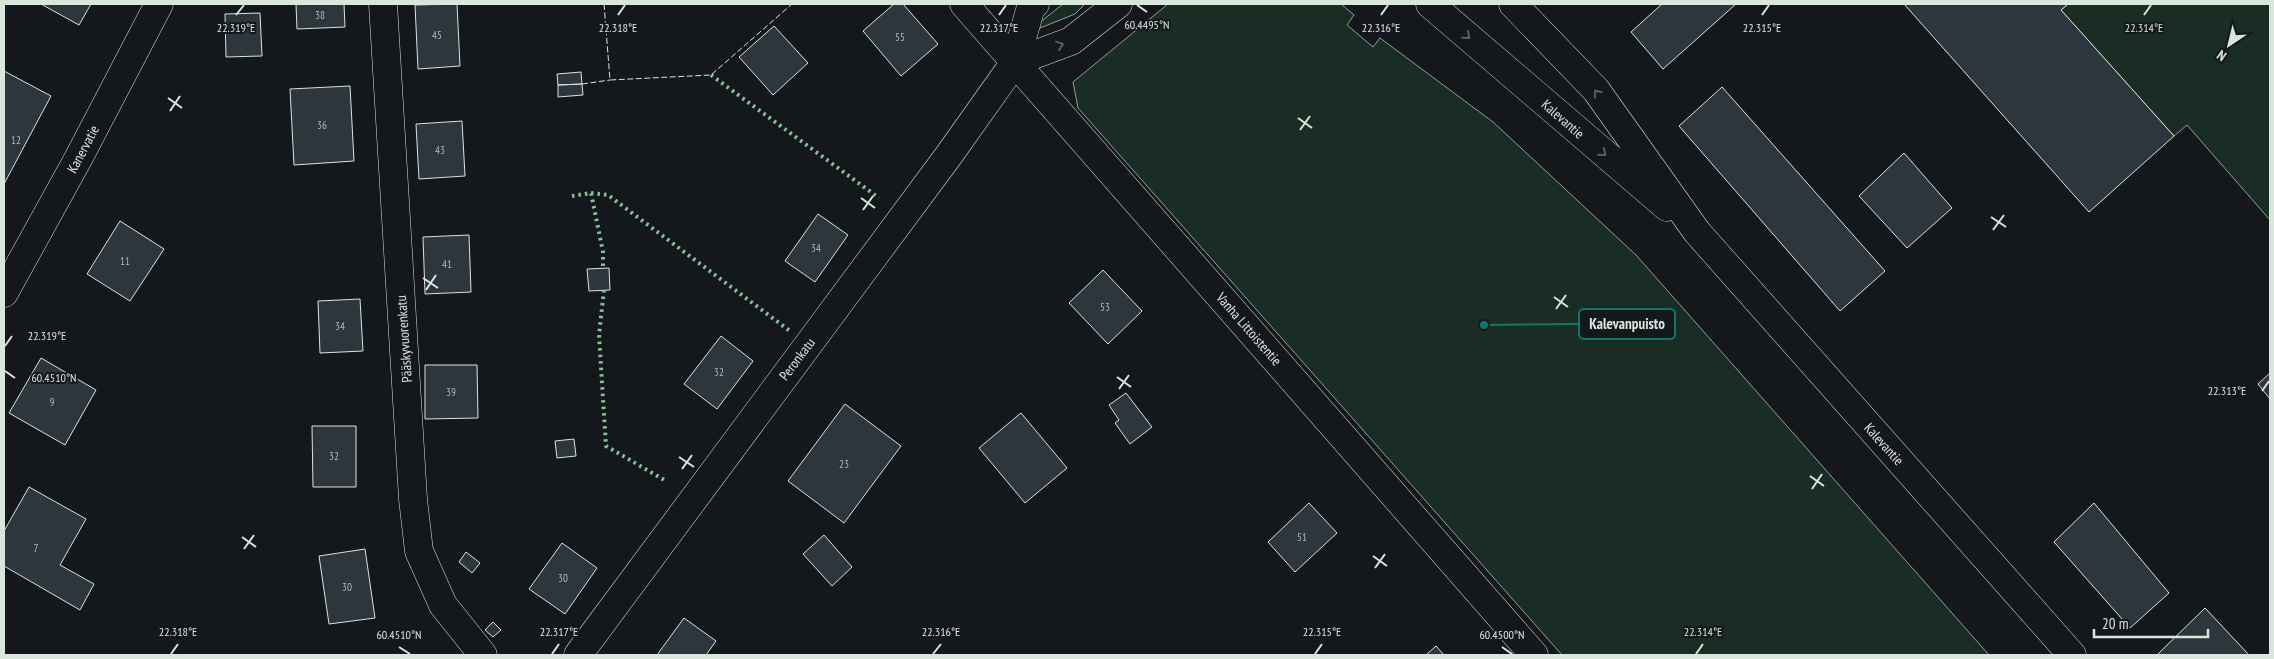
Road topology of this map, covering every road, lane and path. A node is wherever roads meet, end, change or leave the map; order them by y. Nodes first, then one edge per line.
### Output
1 (159, 4) edge
2 (383, 4) edge
3 (964, 4) edge
4 (1035, 4) edge
5 (1118, 4) edge
6 (1430, 4) edge
7 (1513, 4) edge
8 (1015, 62) junction
9 (1697, 232) junction
10 (4, 293) edge
11 (483, 655) edge
12 (578, 655) edge
13 (1534, 655) edge
14 (2072, 655) edge

1 - 10 street, Kanervatie
2 - 11 street, Pääskyvuorenkatu
3 - 8 street, Vanha Littoistentie
4 - 8 street, Peronkatu
8 -> 5 street
6 -> 9 street, Kalevantie
9 -> 7 street, Kalevantie
8 - 12 street, Peronkatu
8 - 13 street, Vanha Littoistentie
9 - 14 street, Kalevantie

